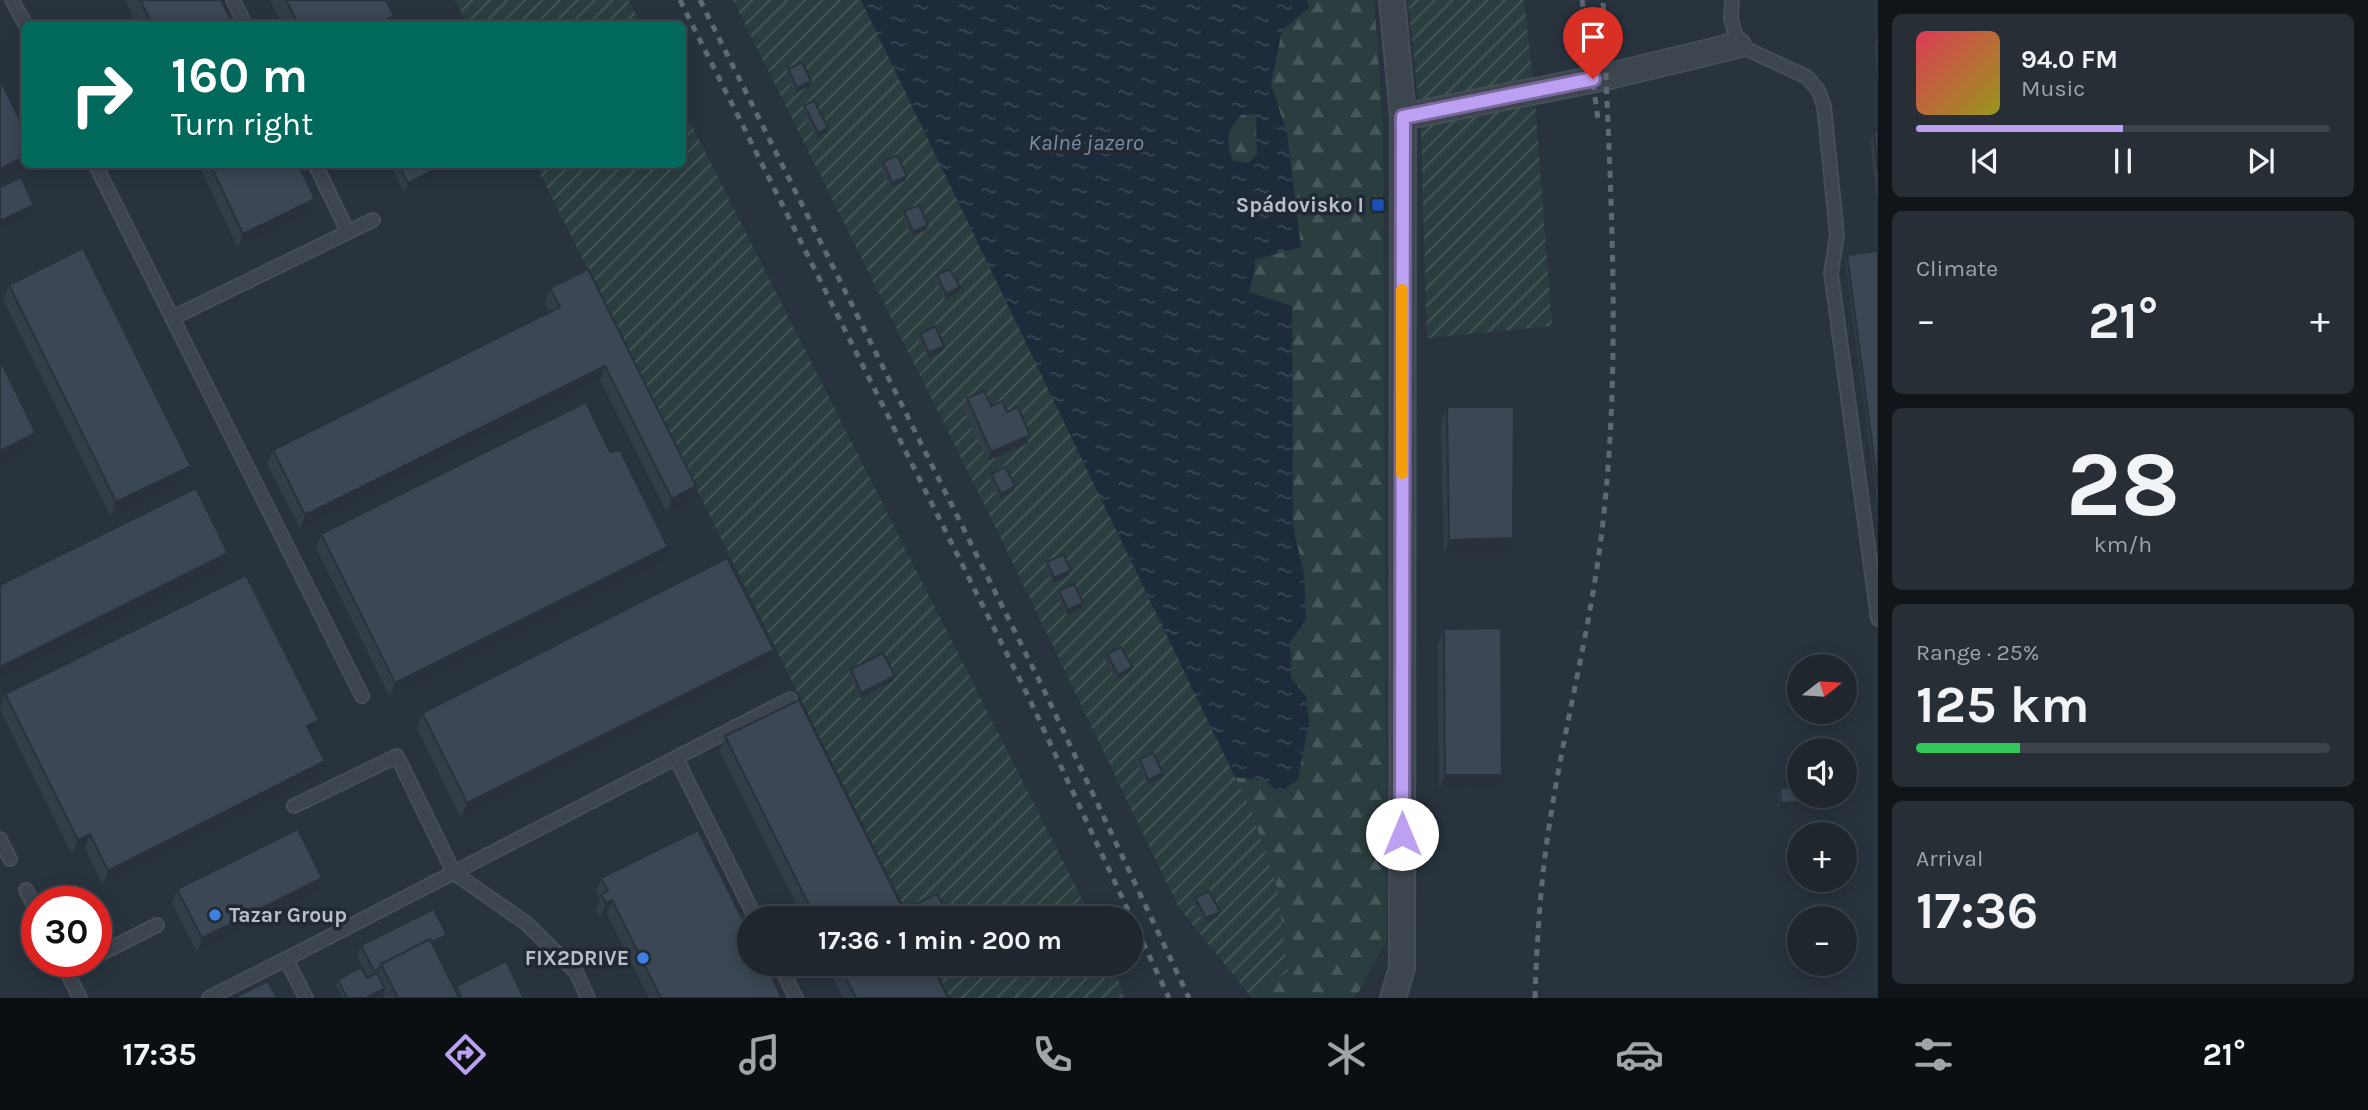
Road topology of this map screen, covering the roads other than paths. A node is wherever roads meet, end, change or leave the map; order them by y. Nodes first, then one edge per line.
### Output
1 (7, 0) edge
2 (12, 0) edge
3 (233, 0) edge
4 (1392, 0) edge
5 (1732, 0) edge
6 (0, 3) edge
7 (23, 21) edge
8 (244, 21) edge
9 (1738, 45) junction
10 (1403, 117) junction
11 (97, 168) edge
12 (317, 168) edge
13 (373, 220) dead end
14 (348, 232) junction
15 (172, 318) junction
16 (1878, 619) edge
17 (362, 696) dead end
18 (790, 699) dead end
19 (676, 758) junction
20 (294, 806) dead end
21 (0, 839) edge
22 (10, 859) dead end
23 (454, 873) junction
24 (750, 906) edge
25 (157, 925) dead end
26 (112, 948) edge
27 (286, 959) junction
28 (785, 976) edge
29 (70, 977) edge
30 (80, 998) edge
31 (209, 998) edge
32 (306, 998) edge
33 (589, 998) edge
34 (796, 998) edge
35 (1393, 998) edge

1 - 6 lane
2 - 7 lane
3 - 8 lane
4 - 10 street
5 - 9 lane
9 - 10 street
9 - 16 lane
10 - 35 street
11 - 15 lane
12 - 14 lane
13 - 14 lane
14 - 15 lane
15 - 17 lane
18 - 19 lane
19 - 23 lane
19 - 24 lane
20 - 23 lane
21 - 22 lane
23 - 27 lane
23 - 33 lane
25 - 26 lane
27 - 31 lane
27 - 32 lane
28 - 34 lane
29 - 30 lane

